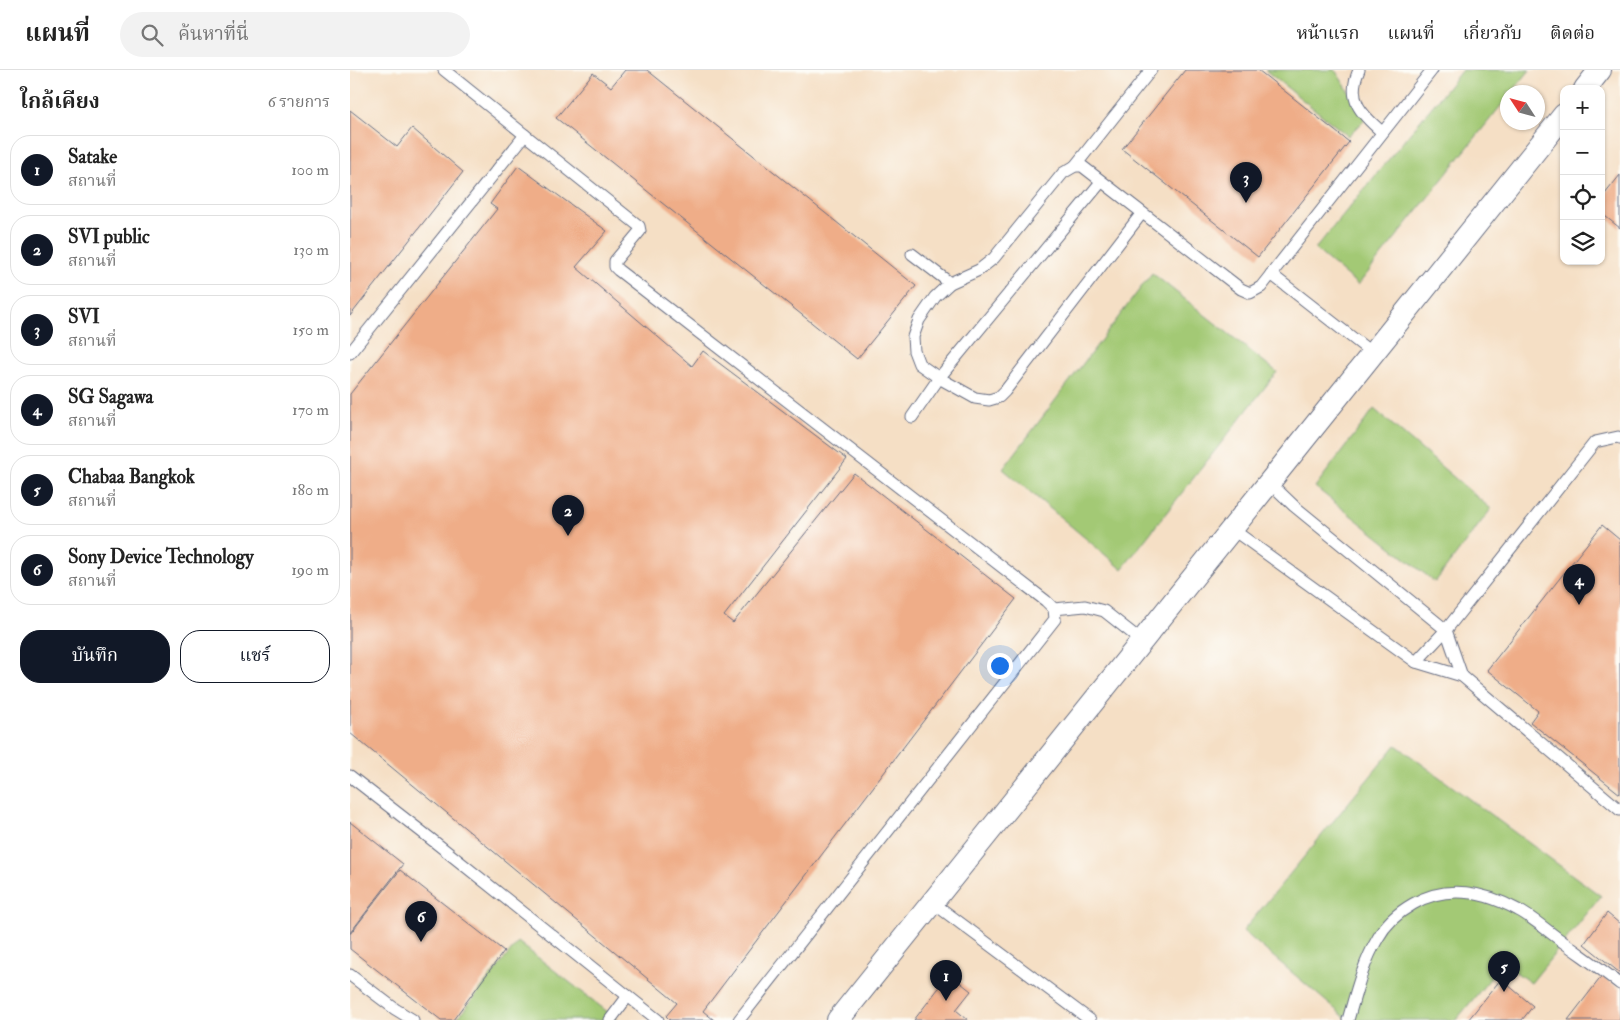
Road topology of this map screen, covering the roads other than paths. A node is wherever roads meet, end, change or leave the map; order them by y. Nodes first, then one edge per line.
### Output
1 (444, 70) edge
2 (1151, 70) edge
3 (1359, 70) edge
4 (1432, 70) edge
5 (1600, 70) edge
6 (1588, 85) edge
7 (1560, 120) edge
8 (1382, 132) junction
9 (525, 135) junction
10 (1075, 166) junction
11 (1102, 182) junction
12 (1142, 213) junction
13 (912, 254) dead end
14 (1271, 274) junction
15 (950, 284) junction
16 (1370, 351) junction
17 (350, 354) edge
18 (939, 378) junction
19 (912, 417) dead end
20 (1620, 438) edge
21 (1269, 482) junction
22 (1232, 529) junction
23 (1054, 609) junction
24 (1446, 630) junction
25 (1138, 637) junction
26 (1416, 662) junction
27 (1462, 676) junction
28 (350, 776) edge
29 (1620, 810) edge
30 (932, 902) junction
31 (350, 975) edge
32 (1620, 984) edge
33 (628, 996) junction
34 (413, 1020) edge
35 (610, 1020) edge
36 (658, 1020) edge
37 (739, 1020) edge
38 (838, 1020) edge
39 (1090, 1020) edge
40 (1348, 1020) edge

1 - 9 lane
2 - 10 lane
3 - 8 lane
4 - 8 lane
5 - 6 street
7 - 16 street
8 - 14 lane
9 - 17 lane
9 - 23 lane
10 - 11 lane
10 - 15 lane
11 - 12 lane
11 - 18 lane
12 - 14 lane
12 - 18 lane
13 - 15 lane
14 - 16 lane
15 - 18 lane
16 - 21 street
18 - 19 lane
20 - 24 lane
21 - 22 street
21 - 24 lane
22 - 25 street
22 - 26 lane
23 - 25 lane
23 - 37 lane
24 - 26 lane
24 - 27 lane
25 - 30 street
26 - 27 lane
27 - 29 lane
28 - 33 lane
30 - 38 street
30 - 39 lane
31 - 34 lane
32 - 40 lane
33 - 35 lane
33 - 36 lane

